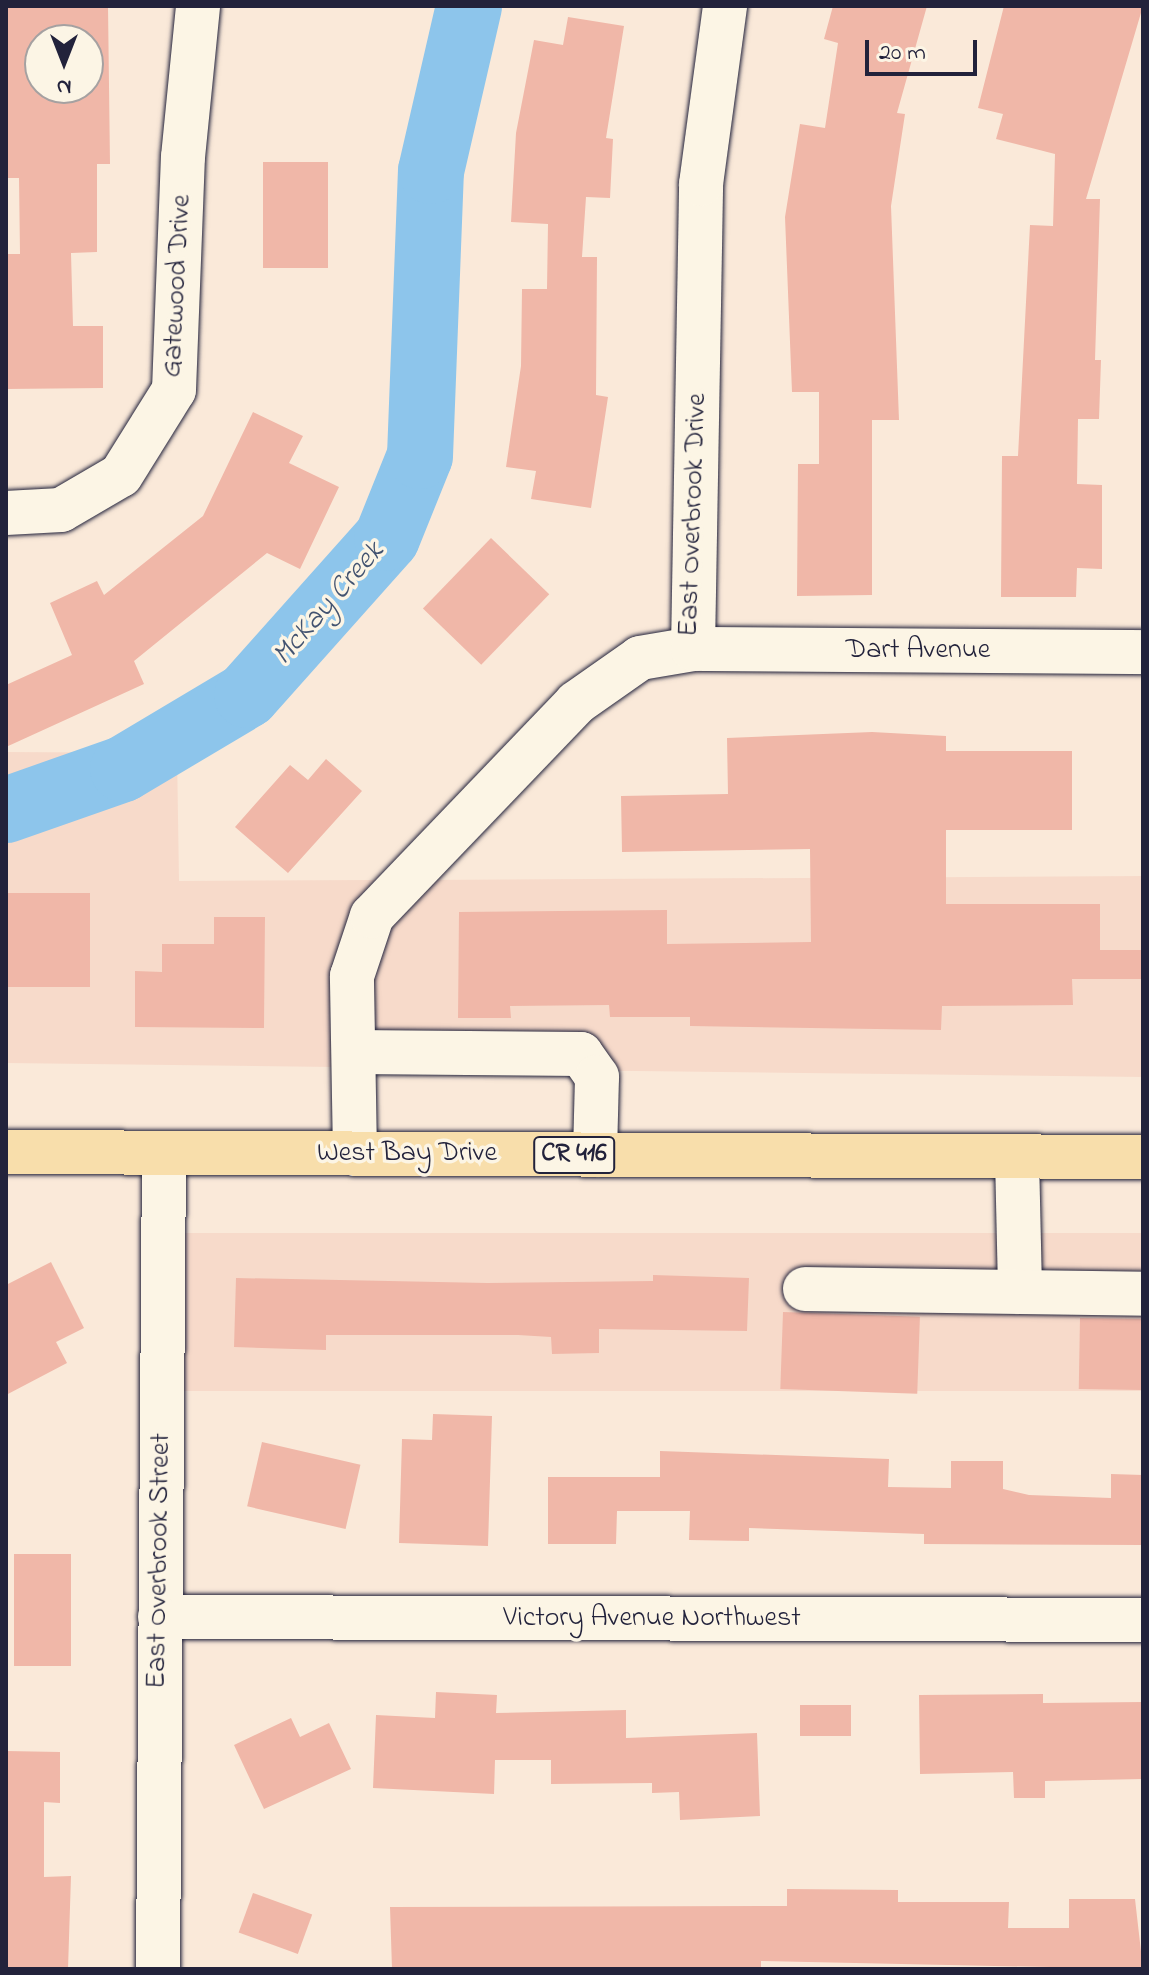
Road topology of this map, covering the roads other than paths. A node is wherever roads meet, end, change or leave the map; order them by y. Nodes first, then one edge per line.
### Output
1 (198, 6) edge
2 (725, 6) edge
3 (6, 513) edge
4 (693, 649) junction
5 (1143, 652) edge
6 (354, 1052) junction
7 (6, 1152) edge
8 (164, 1153) junction
9 (355, 1154) junction
10 (595, 1155) junction
11 (1017, 1157) junction
12 (1143, 1157) edge
13 (805, 1289) dead end
14 (1020, 1292) junction
15 (1143, 1294) edge
16 (160, 1617) junction
17 (1143, 1620) edge
18 (158, 1969) edge

1 - 3 street, Gatewood Drive
2 - 4 street, East Overbrook Drive
4 - 5 street, Dart Avenue
4 - 6 street, East Overbrook Drive
6 - 9 street, East Overbrook Drive
6 - 10 street
7 - 8 main road, West Bay Drive / CR 416
8 - 9 main road, West Bay Drive / CR 416
8 - 16 street, East Overbrook Street
9 - 10 main road, West Bay Drive / CR 416
10 - 11 main road, West Bay Drive / CR 416
11 - 12 main road, West Bay Drive / CR 416
11 - 14 street
13 - 14 street
14 - 15 street
16 - 17 street, Victory Avenue Northwest
16 - 18 street, East Overbrook Street

